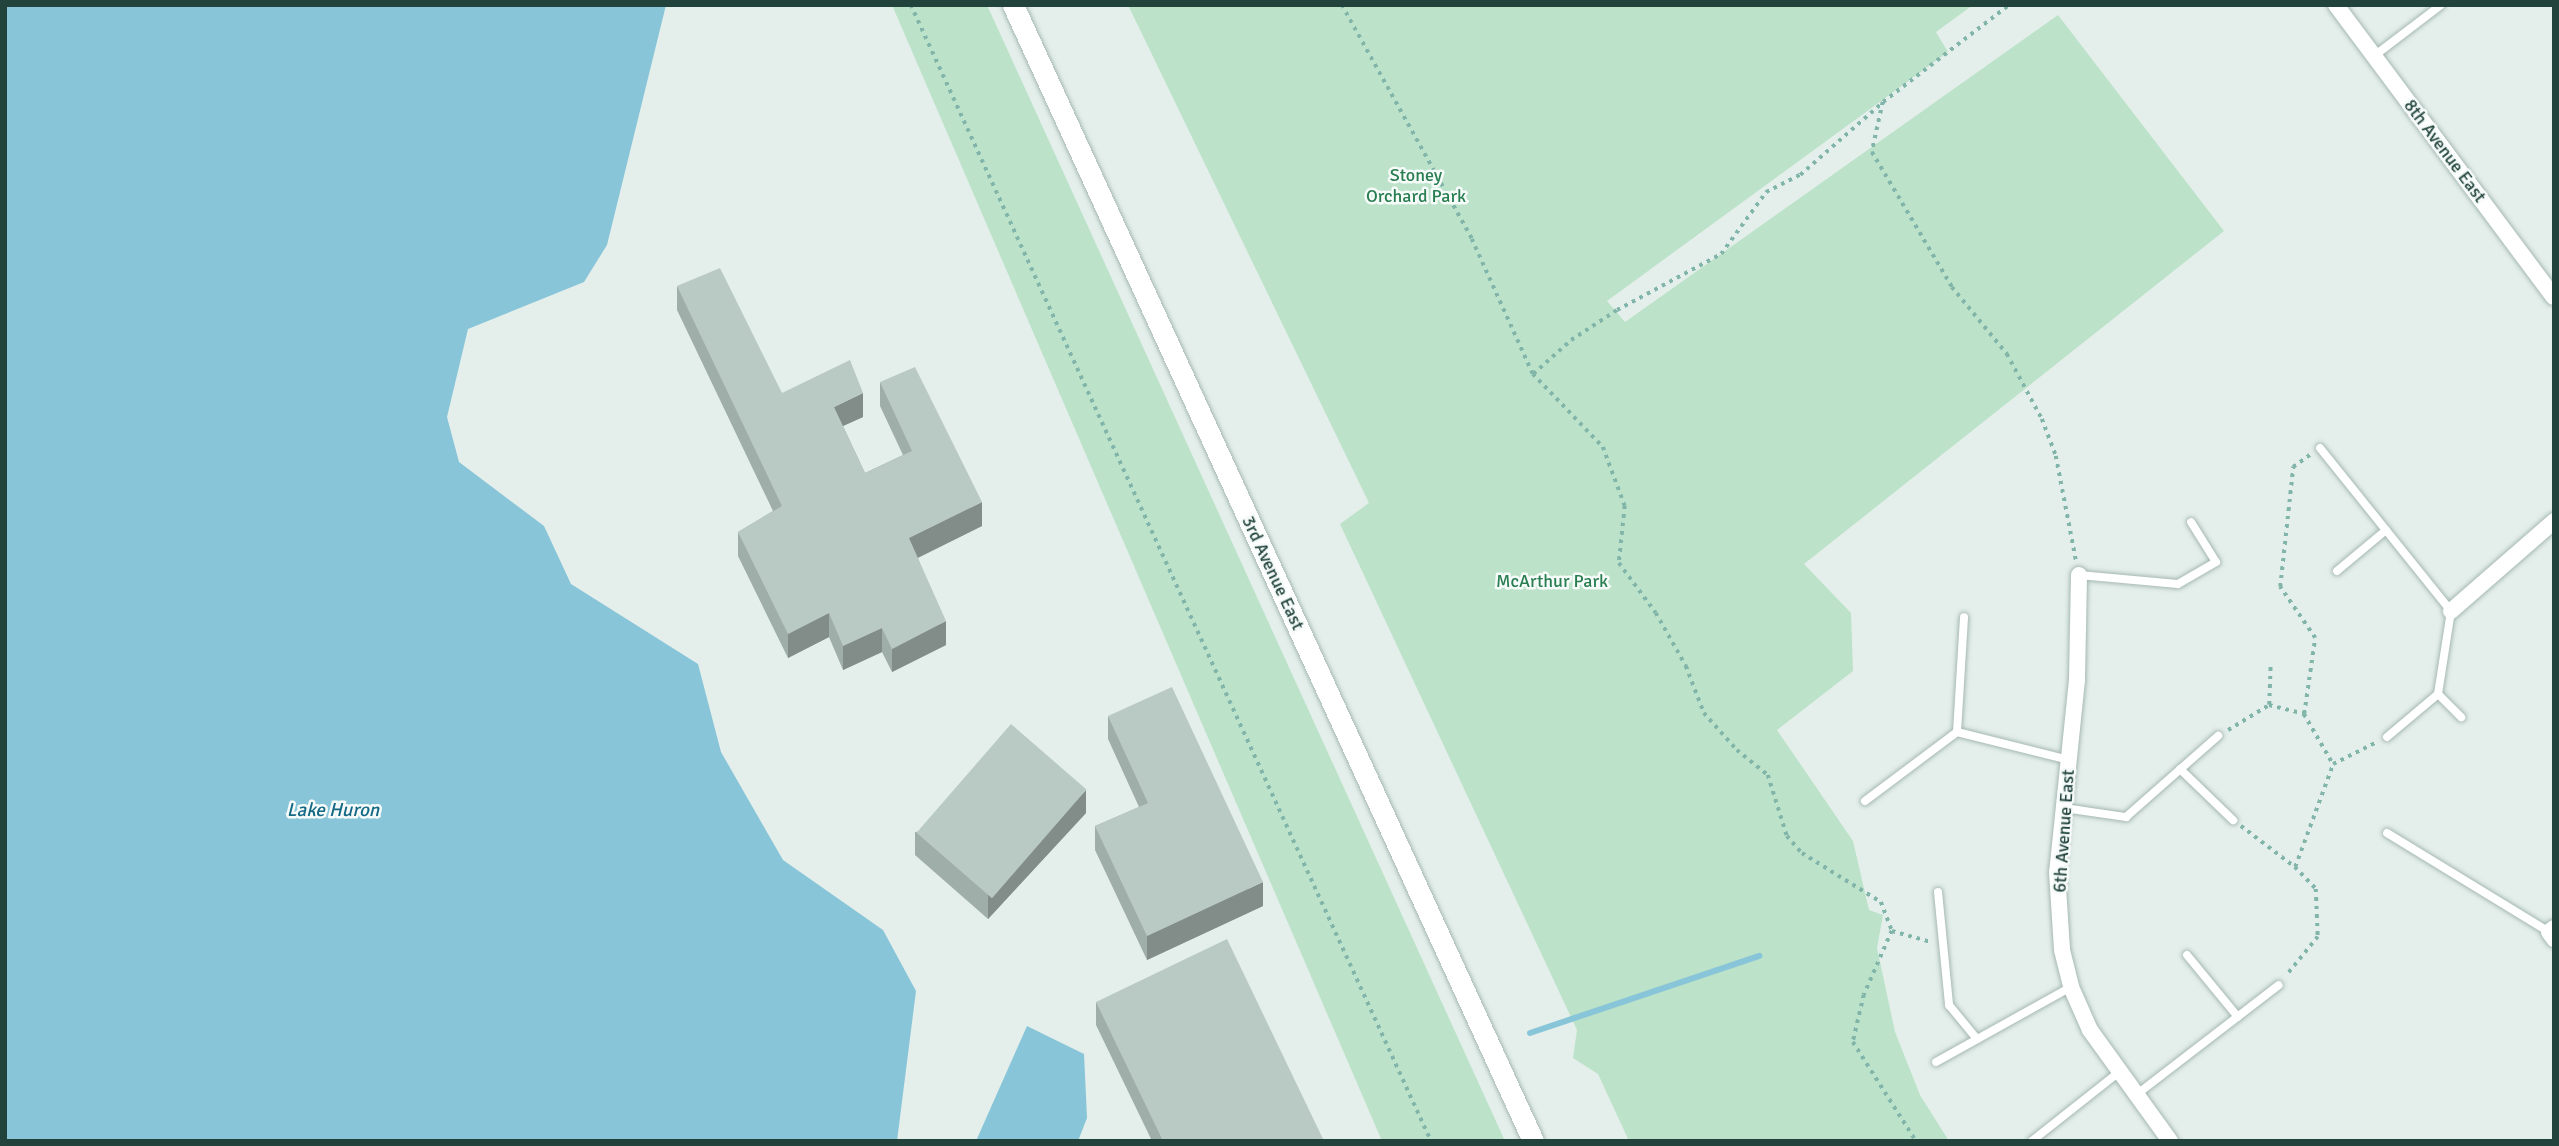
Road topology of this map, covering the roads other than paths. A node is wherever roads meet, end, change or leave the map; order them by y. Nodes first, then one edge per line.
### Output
1 (1013, 5) edge
2 (2336, 5) edge
3 (2441, 5) edge
4 (2374, 56) junction
5 (2554, 297) edge
6 (2320, 447) road end
7 (2554, 521) edge
8 (2191, 522) dead end
9 (2386, 530) junction
10 (2337, 571) dead end
11 (2079, 575) joint
12 (2451, 611) junction
13 (1964, 617) dead end
14 (2438, 694) junction
15 (2461, 717) dead end
16 (1957, 732) junction
17 (2218, 736) road end
18 (2387, 737) road end
19 (2069, 760) junction
20 (2180, 769) junction
21 (1865, 801) dead end
22 (2064, 808) junction
23 (2233, 820) road end
24 (2387, 833) dead end
25 (1938, 892) dead end
26 (2552, 933) edge
27 (2187, 955) dead end
28 (2279, 985) road end
29 (2071, 987) junction
30 (2238, 1017) junction
31 (1977, 1039) junction
32 (1936, 1062) dead end
33 (2119, 1072) junction
34 (2136, 1096) junction
35 (1533, 1141) edge
36 (2032, 1141) edge
37 (2170, 1141) edge

1 - 35 main road, 3rd Avenue East
2 - 4 street, 8th Avenue East
3 - 4 lane
4 - 5 street, 8th Avenue East
6 - 9 lane
7 - 12 street
8 - 11 lane
9 - 10 lane
9 - 12 lane
11 - 19 street, 6th Avenue East
12 - 14 lane
13 - 16 lane
14 - 15 lane
14 - 18 lane
16 - 19 lane
16 - 21 lane
17 - 20 lane
19 - 22 street, 6th Avenue East
20 - 22 lane
20 - 23 lane
22 - 29 street, 6th Avenue East
24 - 26 lane
25 - 31 lane
27 - 30 lane
28 - 30 lane
29 - 31 lane
29 - 33 street, 6th Avenue East
30 - 34 lane
31 - 32 lane
33 - 34 street, 6th Avenue East
33 - 36 lane
34 - 37 street, 6th Avenue East

